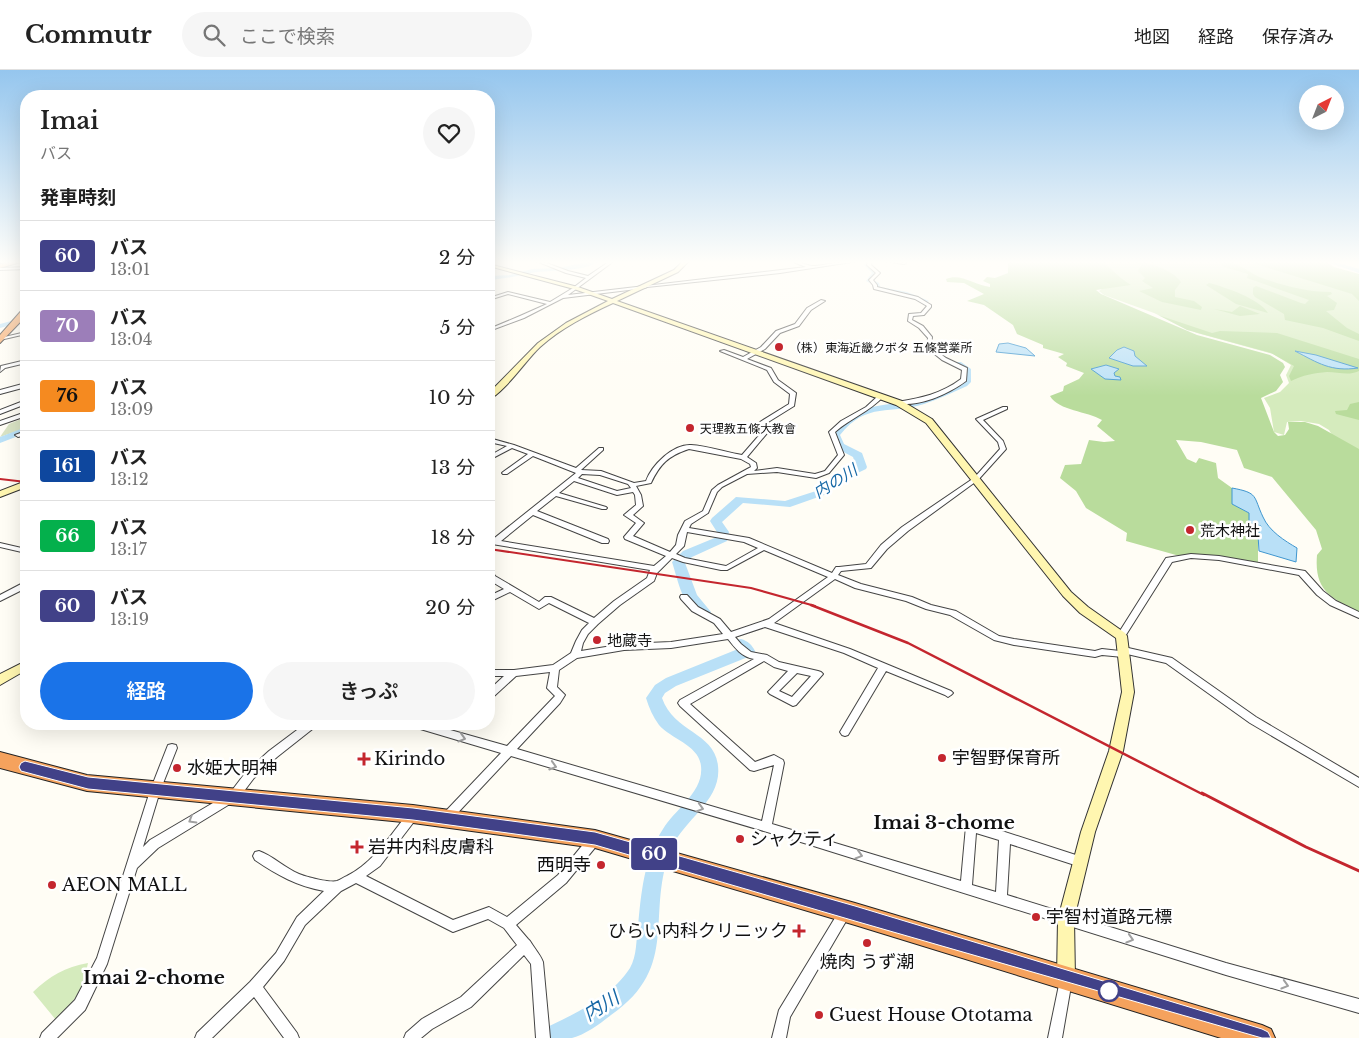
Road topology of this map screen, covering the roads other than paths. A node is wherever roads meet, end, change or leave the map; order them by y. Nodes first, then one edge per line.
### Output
1 (543, 306) edge
2 (604, 306) edge
3 (625, 306) edge
4 (814, 306) edge
5 (929, 306) edge
6 (20, 318) edge
7 (495, 328) edge
8 (20, 334) edge
9 (0, 339) edge
10 (722, 351) dead end
11 (756, 352) junction
12 (743, 359) junction
13 (20, 363) edge
14 (0, 370) edge
15 (20, 387) edge
16 (0, 392) edge
17 (495, 392) edge
18 (881, 396) junction
19 (903, 404) junction
20 (20, 405) edge
21 (14, 408) junction
22 (1005, 408) dead end
23 (20, 410) edge
24 (0, 412) edge
25 (20, 415) edge
26 (0, 423) edge
27 (495, 442) edge
28 (512, 446) junction
29 (602, 449) dead end
30 (532, 454) junction
31 (495, 455) edge
32 (742, 457) junction
33 (579, 471) junction
34 (505, 473) dead end
35 (747, 473) junction
36 (573, 478) junction
37 (976, 480) junction
38 (20, 486) edge
39 (634, 487) junction
40 (0, 494) edge
41 (556, 494) junction
42 (604, 508) dead end
43 (533, 512) junction
44 (686, 530) junction
45 (605, 541) dead end
46 (0, 545) edge
47 (763, 548) junction
48 (20, 550) edge
49 (677, 557) junction
50 (656, 568) junction
51 (833, 577) junction
52 (495, 580) edge
53 (20, 588) edge
54 (510, 588) junction
55 (495, 596) edge
56 (684, 596) dead end
57 (0, 598) edge
58 (1359, 615) edge
59 (594, 622) junction
60 (766, 624) junction
61 (729, 636) junction
62 (1120, 636) junction
63 (1124, 652) junction
64 (575, 655) junction
65 (764, 657) junction
66 (884, 666) junction
67 (20, 668) edge
68 (555, 668) junction
69 (795, 669) dead end
70 (495, 673) edge
71 (514, 673) junction
72 (0, 680) edge
73 (495, 690) edge
74 (948, 693) dead end
75 (304, 730) edge
76 (436, 730) edge
77 (845, 732) dead end
78 (172, 748) dead end
79 (507, 752) junction
80 (2, 762) edge
81 (1359, 784) edge
82 (155, 791) junction
83 (234, 796) junction
84 (413, 814) junction
85 (445, 818) junction
86 (766, 827) junction
87 (1005, 838) junction
88 (595, 839) junction
89 (260, 856) dead end
90 (1081, 862) junction
91 (132, 866) junction
92 (356, 877) junction
93 (337, 887) junction
94 (966, 889) junction
95 (1000, 899) junction
96 (846, 911) junction
97 (1066, 919) junction
98 (508, 924) junction
99 (526, 945) junction
100 (1066, 978) junction
101 (255, 988) junction
102 (1359, 1006) edge
103 (47, 1038) edge
104 (202, 1038) edge
105 (292, 1038) edge
106 (411, 1038) edge
107 (543, 1038) edge
108 (779, 1038) edge
109 (1055, 1038) edge
110 (1262, 1038) edge

1 - 7 street
2 - 17 street
3 - 11 street
4 - 11 street
5 - 19 street
6 - 9 highway
8 - 9 street
10 - 12 street
11 - 12 street
11 - 18 street
12 - 32 street
13 - 14 street
15 - 16 street
18 - 19 street
18 - 35 street
19 - 37 street
20 - 21 street
21 - 23 street
21 - 24 street
22 - 37 street
25 - 26 street
27 - 28 street
28 - 30 street
28 - 31 street
29 - 33 street
30 - 33 street
30 - 34 street
32 - 35 street
32 - 39 street
33 - 36 street
33 - 39 street
35 - 44 street
36 - 39 street
36 - 41 street
37 - 51 street
37 - 62 street
38 - 40 street
39 - 49 street
41 - 42 street
41 - 43 street
43 - 45 street
43 - 50 street
44 - 47 street
44 - 49 street
46 - 48 street
47 - 49 street
47 - 51 street
49 - 50 street
50 - 59 street
51 - 60 street
51 - 63 street
52 - 54 street
53 - 57 street
54 - 55 street
54 - 59 street
56 - 61 street
58 - 62 street
59 - 64 street
60 - 61 street
60 - 66 street
61 - 64 street
61 - 65 street
62 - 63 street
63 - 81 street
63 - 90 street
64 - 68 street
65 - 69 street
65 - 86 street
66 - 74 street
66 - 77 street
67 - 72 street
68 - 71 street
68 - 79 street
70 - 71 street
71 - 73 street
75 - 83 street
76 -> 79 street
78 - 82 street
79 - 85 street
79 -> 86 street
80 - 82 highway
82 - 83 highway
82 - 91 street
83 - 84 highway
83 -> 91 street
84 - 85 highway
84 - 92 street
85 - 88 highway
86 -> 94 street
87 - 90 street
87 - 94 street
87 - 95 street
88 - 96 highway
88 - 98 street
89 - 93 street
90 - 97 street
91 - 103 street
92 - 93 street
92 - 98 street
93 - 101 street
94 - 95 street
95 - 97 street
96 - 100 highway
96 - 108 street
97 - 100 street
97 -> 102 street
98 - 99 street
99 - 106 street
99 - 107 street
100 - 109 street
100 - 110 highway
101 - 104 street
101 - 105 street

